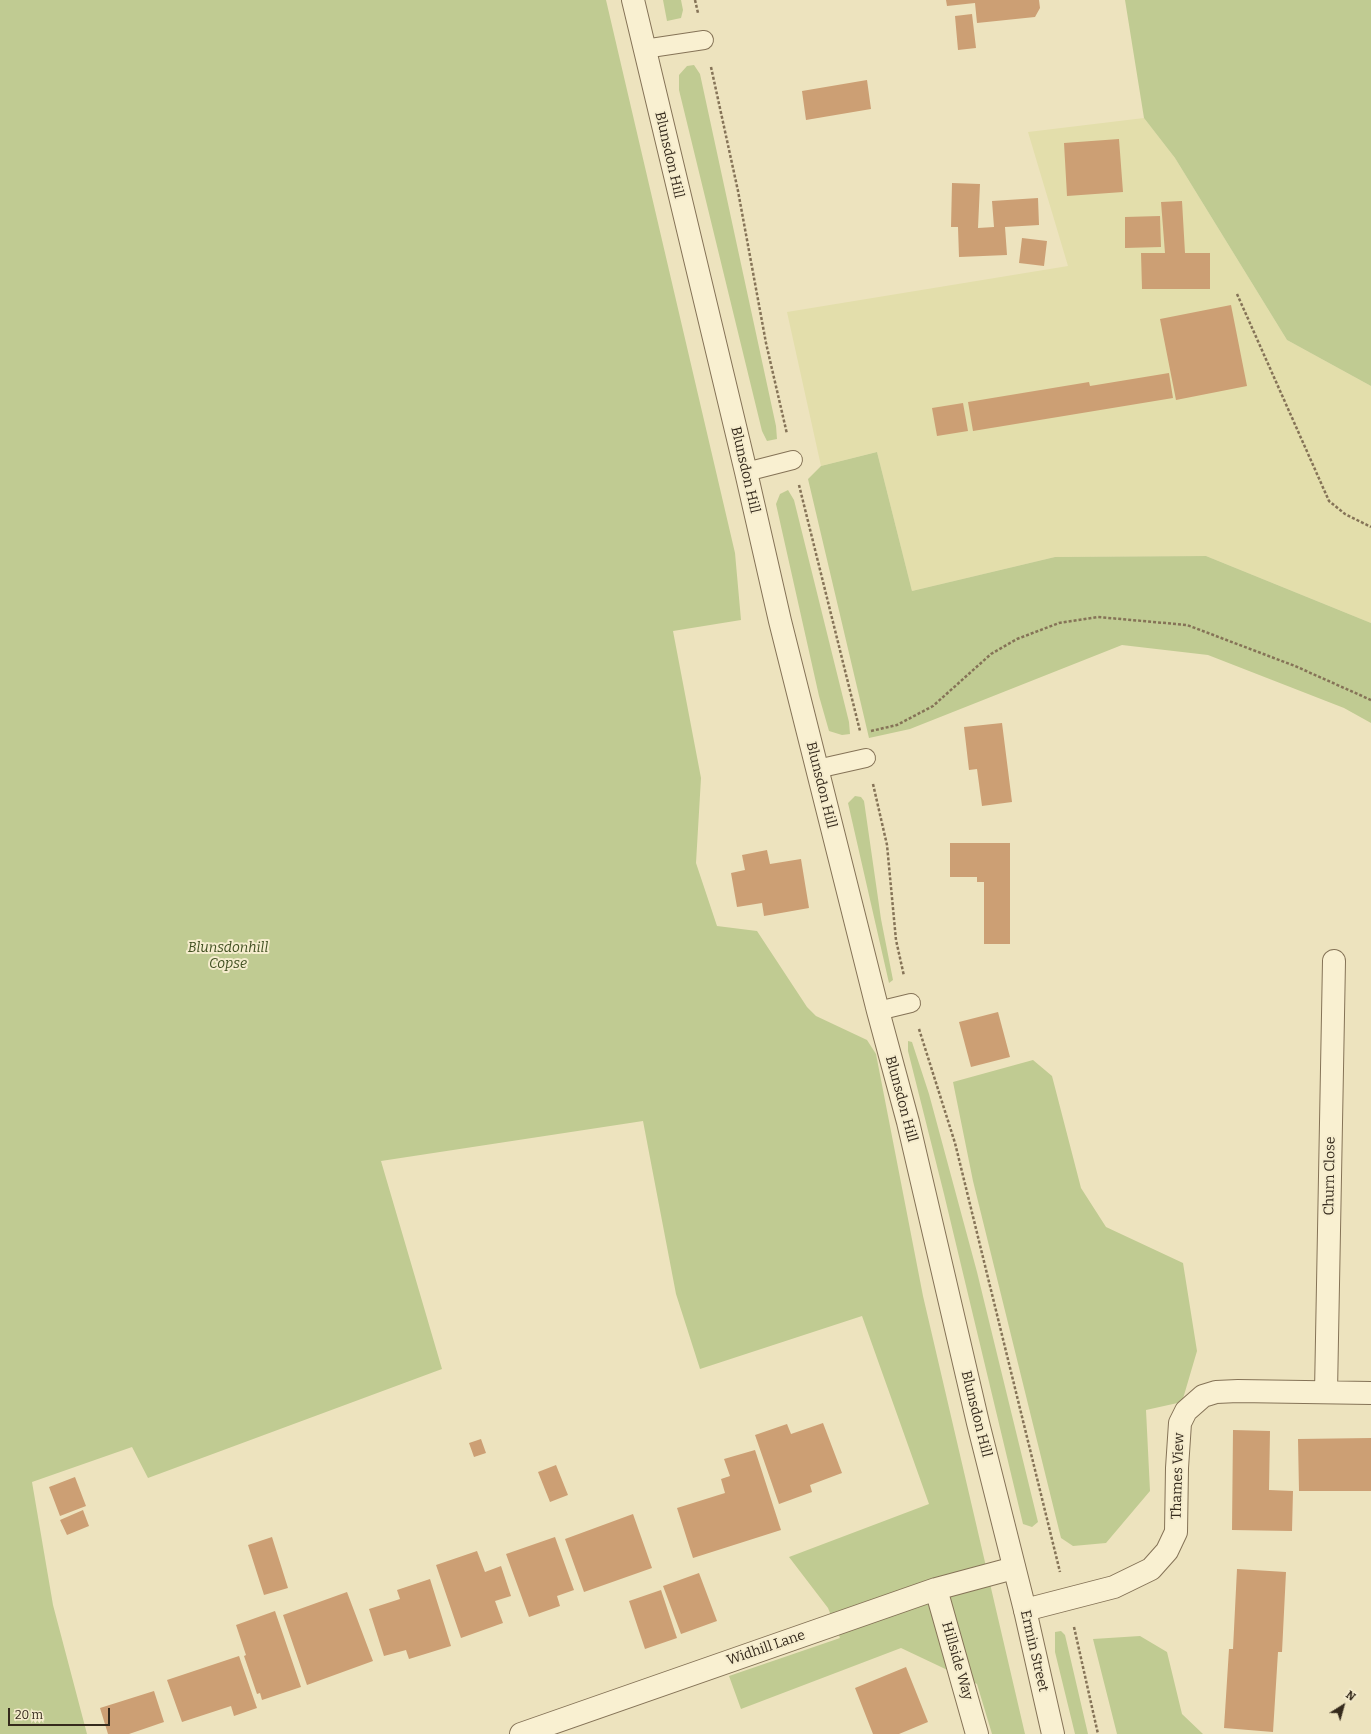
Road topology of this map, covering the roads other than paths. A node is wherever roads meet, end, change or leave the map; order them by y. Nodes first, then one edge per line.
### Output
1 (633, 0) edge
2 (704, 40) road end
3 (644, 49) junction
4 (793, 460) road end
5 (746, 472) junction
6 (866, 758) road end
7 (817, 769) junction
8 (1334, 960) dead end
9 (911, 1003) road end
10 (878, 1012) junction
11 (1326, 1392) junction
12 (1371, 1393) edge
13 (1014, 1568) junction
14 (936, 1589) junction
15 (1025, 1610) junction
16 (520, 1734) edge
17 (977, 1734) edge
18 (1053, 1734) edge

1 - 3 street, Blunsdon Hill
2 - 3 lane
3 - 5 street, Blunsdon Hill
4 - 5 lane
5 - 7 street, Blunsdon Hill
6 - 7 lane
7 - 10 street, Blunsdon Hill
8 - 11 street, Churn Close
9 - 10 lane
10 - 13 street, Blunsdon Hill
11 - 12 street, Thames View
11 - 15 street, Thames View
13 - 14 street, Widhill Lane
13 - 15 street, Ermin Street
14 - 16 street, Widhill Lane
14 - 17 street, Hillside Way
15 - 18 street, Ermin Street

